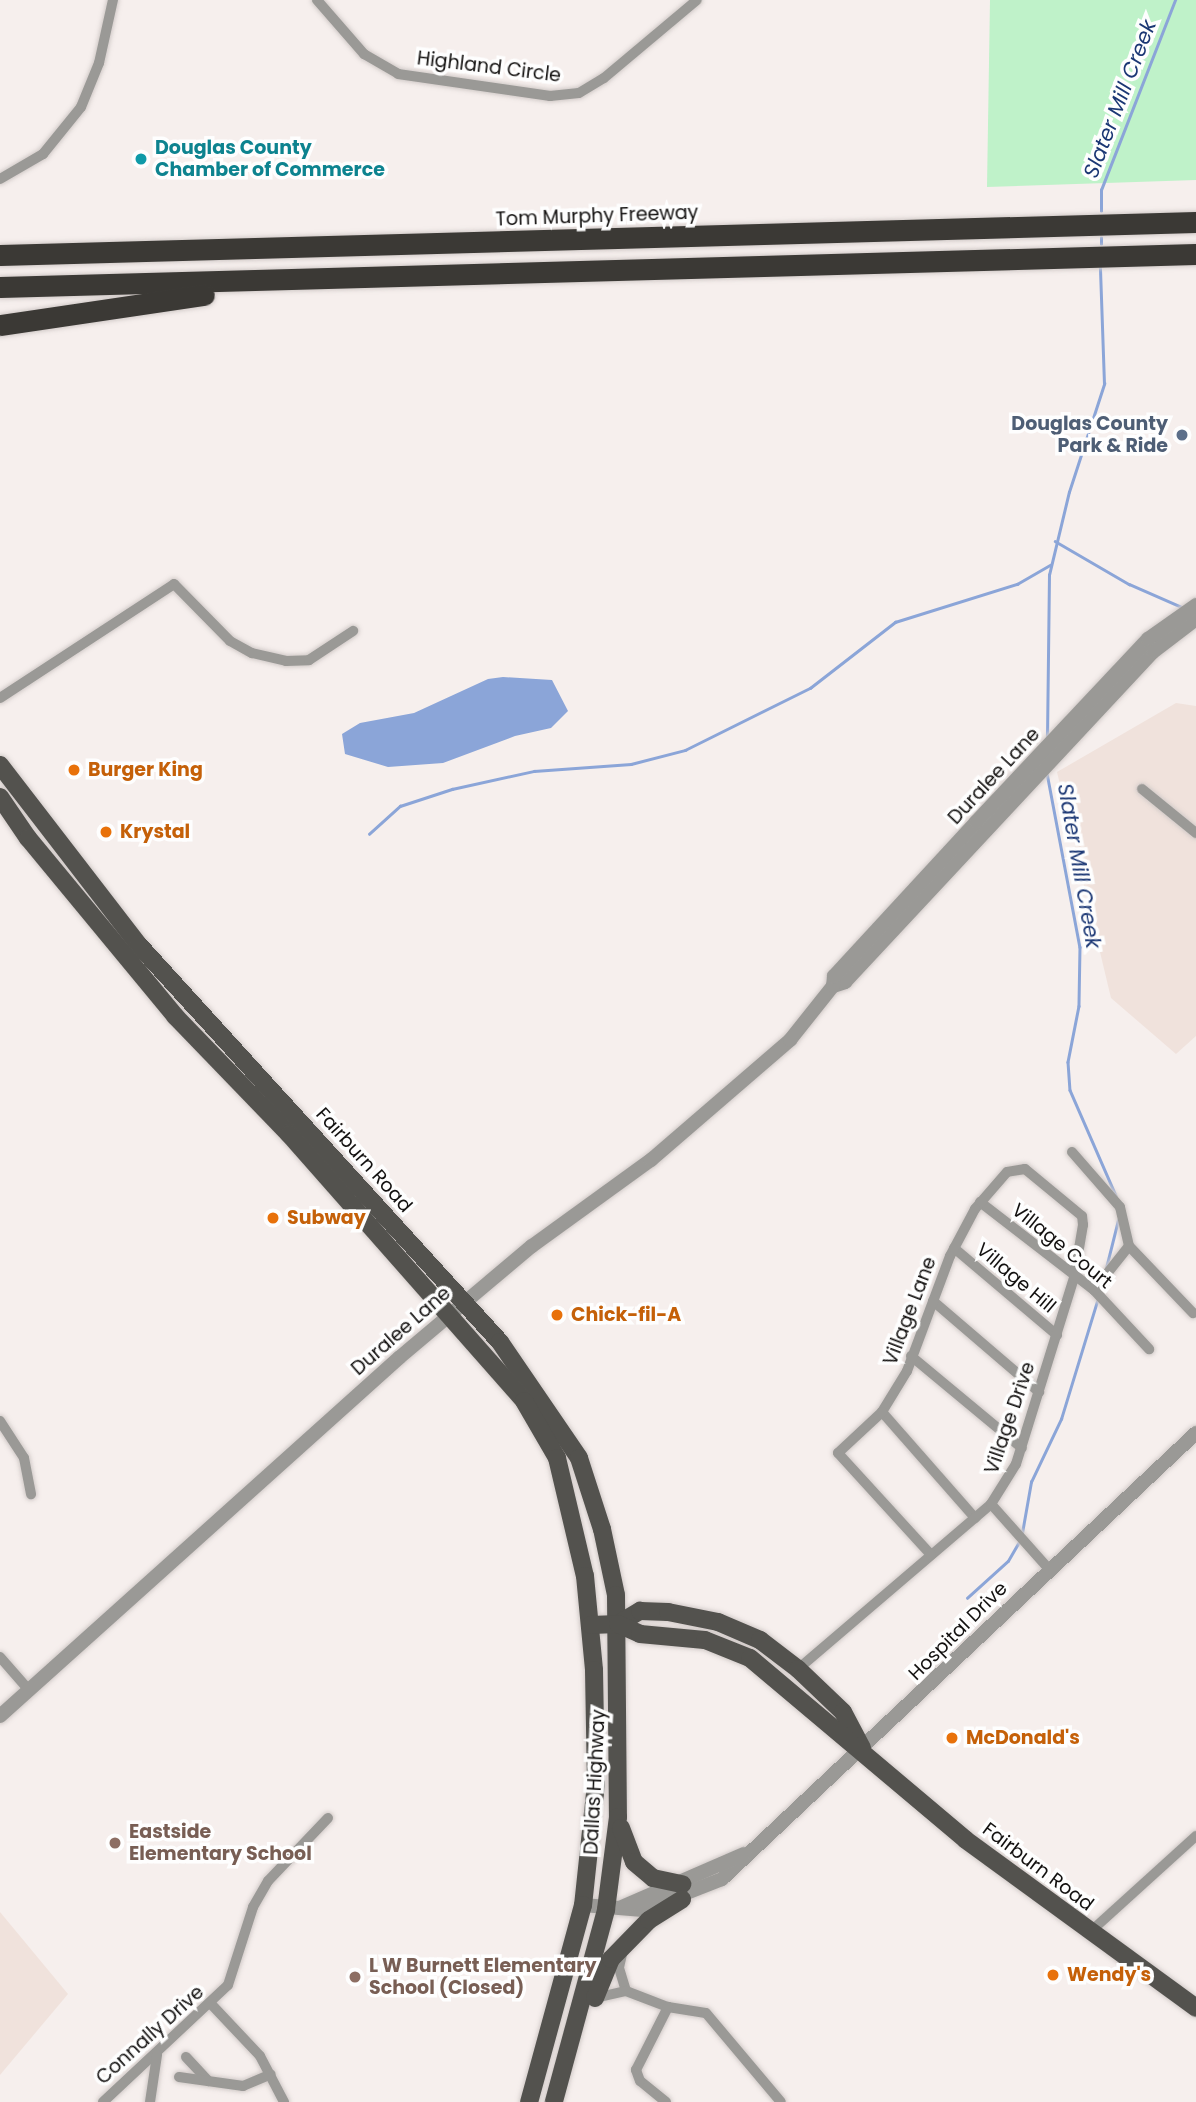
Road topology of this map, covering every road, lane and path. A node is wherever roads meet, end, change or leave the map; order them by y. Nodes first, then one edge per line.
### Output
1 (113, 0) edge
2 (317, 0) edge
3 (697, 0) edge
4 (0, 179) edge
5 (1196, 222) edge
6 (0, 253) edge
7 (1196, 254) edge
8 (345, 279) junction
9 (0, 287) edge
10 (0, 325) edge
11 (1196, 605) edge
12 (1196, 619) edge
13 (353, 631) dead end
14 (0, 698) edge
15 (0, 765) edge
16 (1142, 789) dead end
17 (0, 797) edge
18 (1196, 834) edge
19 (833, 986) junction
20 (1072, 1152) dead end
21 (1016, 1168) joint
22 (980, 1202) junction
23 (1129, 1246) junction
24 (954, 1248) junction
25 (1074, 1278) junction
26 (1094, 1290) junction
27 (933, 1301) junction
28 (457, 1308) junction
29 (1193, 1313) dead end
30 (1056, 1335) junction
31 (1149, 1349) dead end
32 (911, 1356) junction
33 (1039, 1392) junction
34 (881, 1412) junction
35 (0, 1422) edge
36 (1196, 1433) edge
37 (1022, 1448) junction
38 (31, 1494) dead end
39 (991, 1504) junction
40 (975, 1518) junction
41 (931, 1555) junction
42 (1049, 1569) junction
43 (618, 1624) junction
44 (590, 1625) junction
45 (0, 1657) edge
46 (0, 1667) edge
47 (798, 1669) junction
48 (26, 1692) junction
49 (0, 1716) edge
50 (863, 1750) junction
51 (618, 1817) junction
52 (328, 1818) dead end
53 (1196, 1836) edge
54 (682, 1891) junction
55 (583, 1905) junction
56 (614, 1908) junction
57 (1090, 1932) junction
58 (624, 1944) junction
59 (626, 1991) junction
60 (595, 1998) junction
61 (212, 2005) junction
62 (668, 2007) junction
63 (1196, 2008) edge
64 (157, 2055) junction
65 (186, 2057) dead end
66 (271, 2074) junction
67 (179, 2077) dead end
68 (208, 2081) junction
69 (103, 2102) edge
70 (150, 2102) edge
71 (284, 2102) edge
72 (529, 2102) edge
73 (554, 2102) edge
74 (564, 2102) edge
75 (667, 2102) edge
76 (781, 2102) edge

1 - 4 street
2 - 3 street, Highland Circle
5 - 6 highway, Tom Murphy Freeway
7 - 8 highway
8 - 9 highway
8 - 10 highway
11 - 19 street, Duralee Lane
12 - 19 street, Duralee Lane
13 - 14 street
15 - 28 main road, Fairburn Road
16 - 18 street
17 - 28 main road, Fairburn Road
19 - 28 street, Duralee Lane
20 - 23 street
21 - 22 street, Village Lane
21 - 25 street, Village Drive
22 - 24 street, Village Lane
22 - 25 street, Village Court
23 - 26 street
23 - 29 street
24 - 27 street, Village Lane
24 - 30 street, Village Hill
25 - 26 street, Village Court
25 - 30 street, Village Drive
26 - 31 street, Village Court
27 - 32 street, Village Lane
27 - 33 street
28 - 43 main road, Fairburn Road
28 - 44 main road, Fairburn Road
28 - 48 street, Duralee Lane
30 - 33 street, Village Drive
32 - 34 street, Village Lane
32 - 37 street
33 - 37 street, Village Drive
34 - 40 street
34 - 41 street, Village Lane
35 - 38 street
36 - 42 street, Hospital Drive
37 - 39 street, Village Drive
39 - 40 street, Village Drive
39 - 42 street
40 - 41 street, Village Drive
41 - 47 street, Village Drive
42 - 50 street, Hospital Drive
43 - 44 main road, Fairburn Road
43 - 47 main road, Fairburn Road
43 - 50 main road, Fairburn Road
43 - 51 main road, Dallas Highway
44 - 55 main road, Dallas Highway
45 - 48 street
46 - 48 street
47 - 50 main road, Fairburn Road
48 - 49 street, Duralee Lane
50 - 54 street, Hospital Drive
50 - 57 main road, Fairburn Road
51 - 54 main road
51 - 56 main road, Dallas Highway
52 - 61 street, Connally Drive
53 - 57 street
54 - 56 street, Hospital Drive
54 - 58 main road
55 - 56 street, Hospital Drive
55 - 72 main road, Dallas Highway
56 - 73 main road, Dallas Highway
57 - 63 main road, Fairburn Road
58 - 59 street
58 - 60 main road
59 - 60 street
59 - 62 street
60 - 74 main road
61 - 64 street, Connally Drive
61 - 66 street
62 - 75 street
62 - 76 street
64 - 69 street, Connally Drive
64 - 70 street
65 - 68 street
66 - 68 street
66 - 71 street
67 - 68 street

